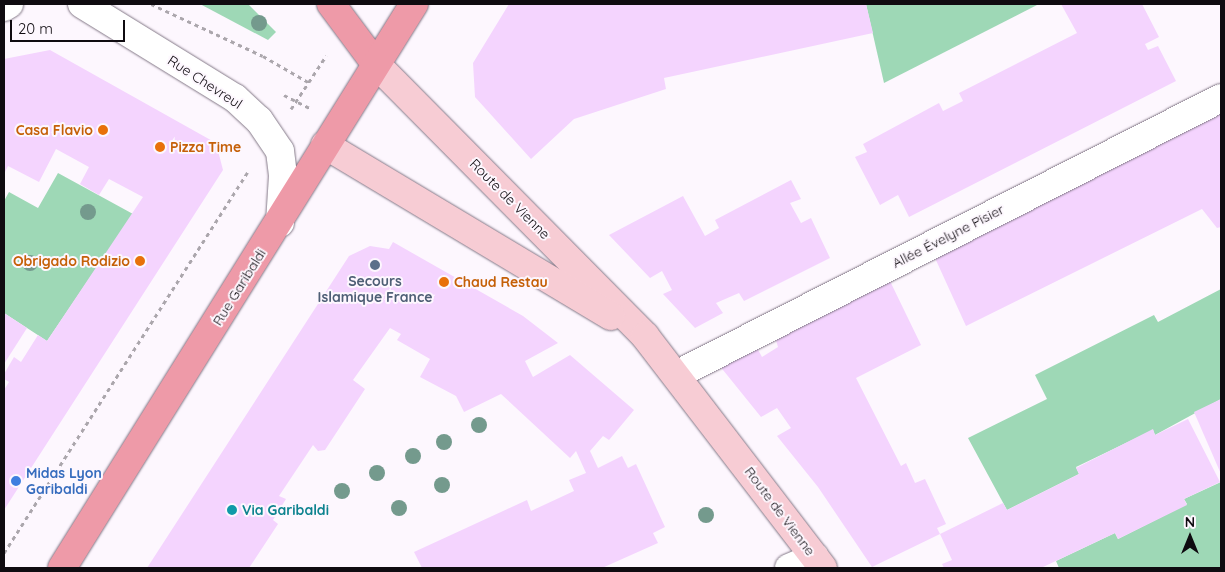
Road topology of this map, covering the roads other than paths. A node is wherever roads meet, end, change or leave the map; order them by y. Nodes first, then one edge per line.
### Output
1 (9, 4) edge
2 (82, 4) edge
3 (331, 4) edge
4 (414, 4) edge
5 (4, 8) edge
6 (375, 63) junction
7 (1221, 98) edge
8 (326, 146) junction
9 (280, 222) junction
10 (645, 336) junction
11 (676, 375) junction
12 (819, 562) edge
13 (62, 568) edge
14 (789, 568) edge

1 - 5 street
2 - 9 street, Rue Chevreul
3 - 6 main road
4 - 6 main road, Rue Garibaldi
6 - 8 main road, Rue Garibaldi
6 - 10 main road, Route de Vienne
7 - 11 street, Allée Évelyne Pisier
8 - 9 main road, Rue Garibaldi
8 - 10 main road, Route de Vienne
9 - 13 main road, Rue Garibaldi
10 - 11 main road, Route de Vienne
11 - 12 main road, Route de Vienne
12 - 14 street

